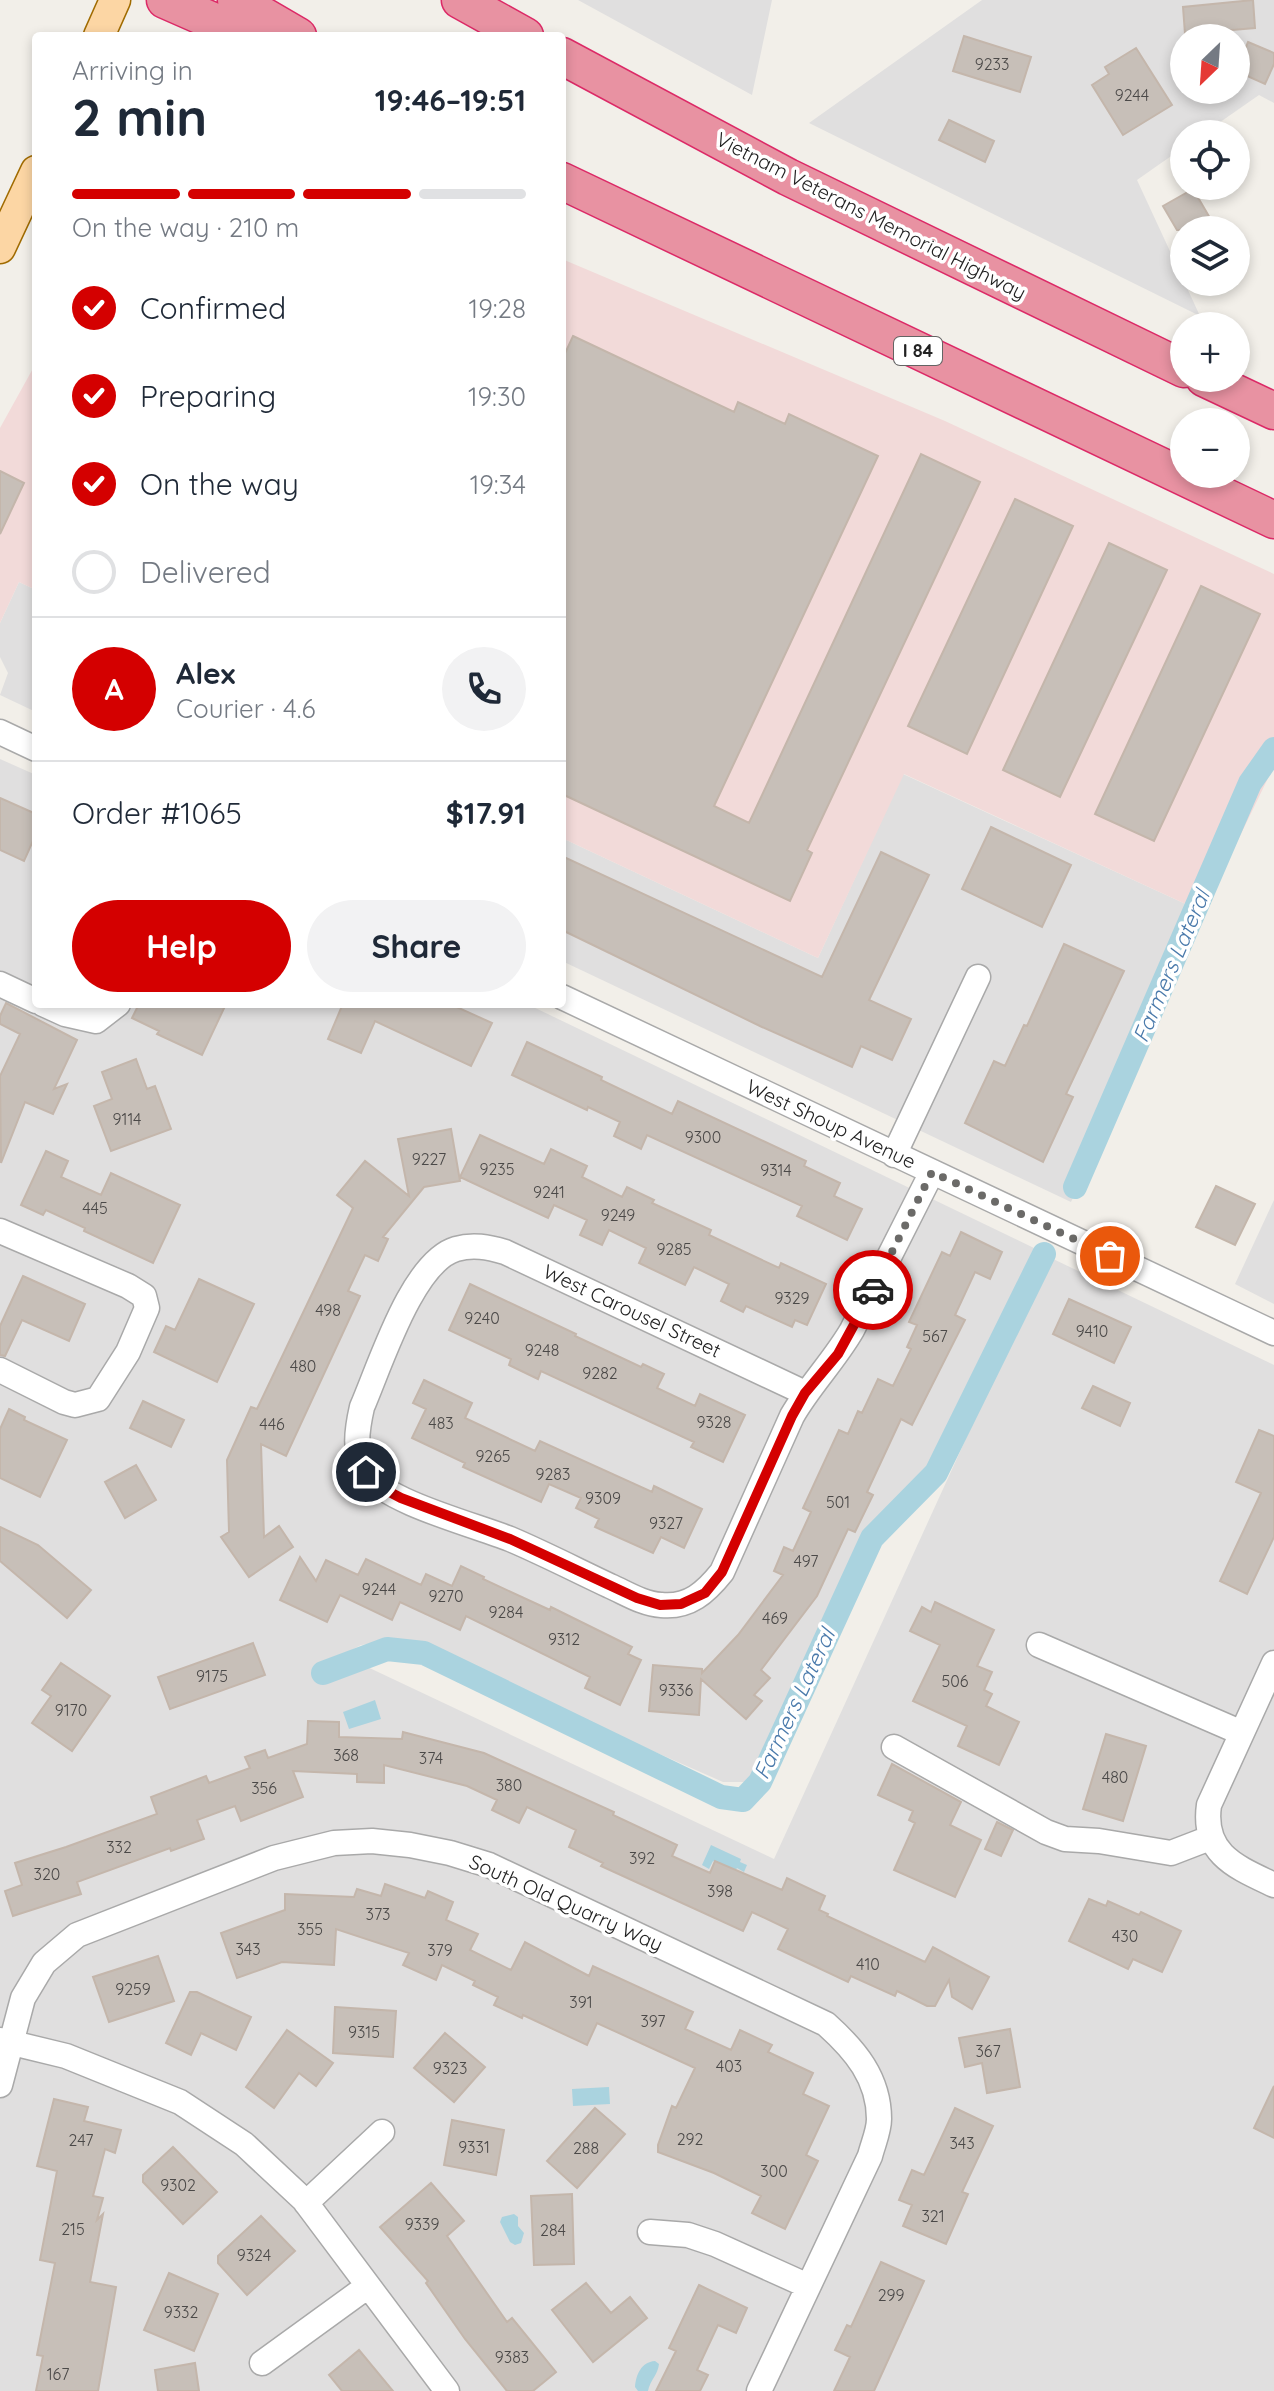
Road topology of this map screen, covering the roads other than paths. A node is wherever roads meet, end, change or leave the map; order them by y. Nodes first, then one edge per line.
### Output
1 (115, 0) edge
2 (165, 0) edge
3 (236, 0) edge
4 (460, 0) edge
5 (101, 32) edge
6 (238, 32) edge
7 (291, 32) edge
8 (518, 32) edge
9 (566, 58) edge
10 (32, 180) edge
11 (566, 183) edge
12 (0, 248) edge
13 (1170, 362) edge
14 (1234, 392) edge
15 (1274, 411) edge
16 (1274, 520) edge
17 (0, 732) edge
18 (32, 747) edge
19 (978, 977) dead end
20 (0, 984) edge
21 (32, 999) edge
22 (566, 999) edge
23 (52, 1008) edge
24 (113, 1008) edge
25 (894, 1155) junction
26 (932, 1172) junction
27 (0, 1231) edge
28 (1274, 1333) edge
29 (0, 1370) edge
30 (805, 1393) junction
31 (1039, 1645) dead end
32 (1274, 1663) edge
33 (1242, 1733) junction
34 (894, 1747) dead end
35 (1210, 1838) junction
36 (1274, 1885) edge
37 (6, 2041) edge
38 (0, 2085) edge
39 (382, 2132) dead end
40 (306, 2203) junction
41 (650, 2232) dead end
42 (368, 2286) junction
43 (808, 2286) junction
44 (262, 2363) dead end
45 (447, 2391) edge
46 (759, 2391) edge

1 - 5 main road
2 - 6 highway
3 - 7 highway
4 - 8 highway
9 - 13 highway, Vietnam Veterans Memorial Highway
10 - 12 main road
11 - 16 highway, I 84
14 - 15 highway
17 - 18 street
19 - 25 street
20 - 21 street
22 - 25 street, West Shoup Avenue
23 - 24 street
25 - 26 street, West Shoup Avenue
26 - 28 street, West Shoup Avenue
26 - 30 street
27 - 29 street
30 - 30 street, West Carousel Street
31 - 33 street
32 - 33 street
33 - 35 street
34 - 35 street
35 - 36 street
37 - 38 street, South Old Quarry Way
37 - 40 street
37 - 43 street, South Old Quarry Way
39 - 40 street
40 - 42 street
41 - 43 street
42 - 44 street
42 - 45 street
43 - 46 street

